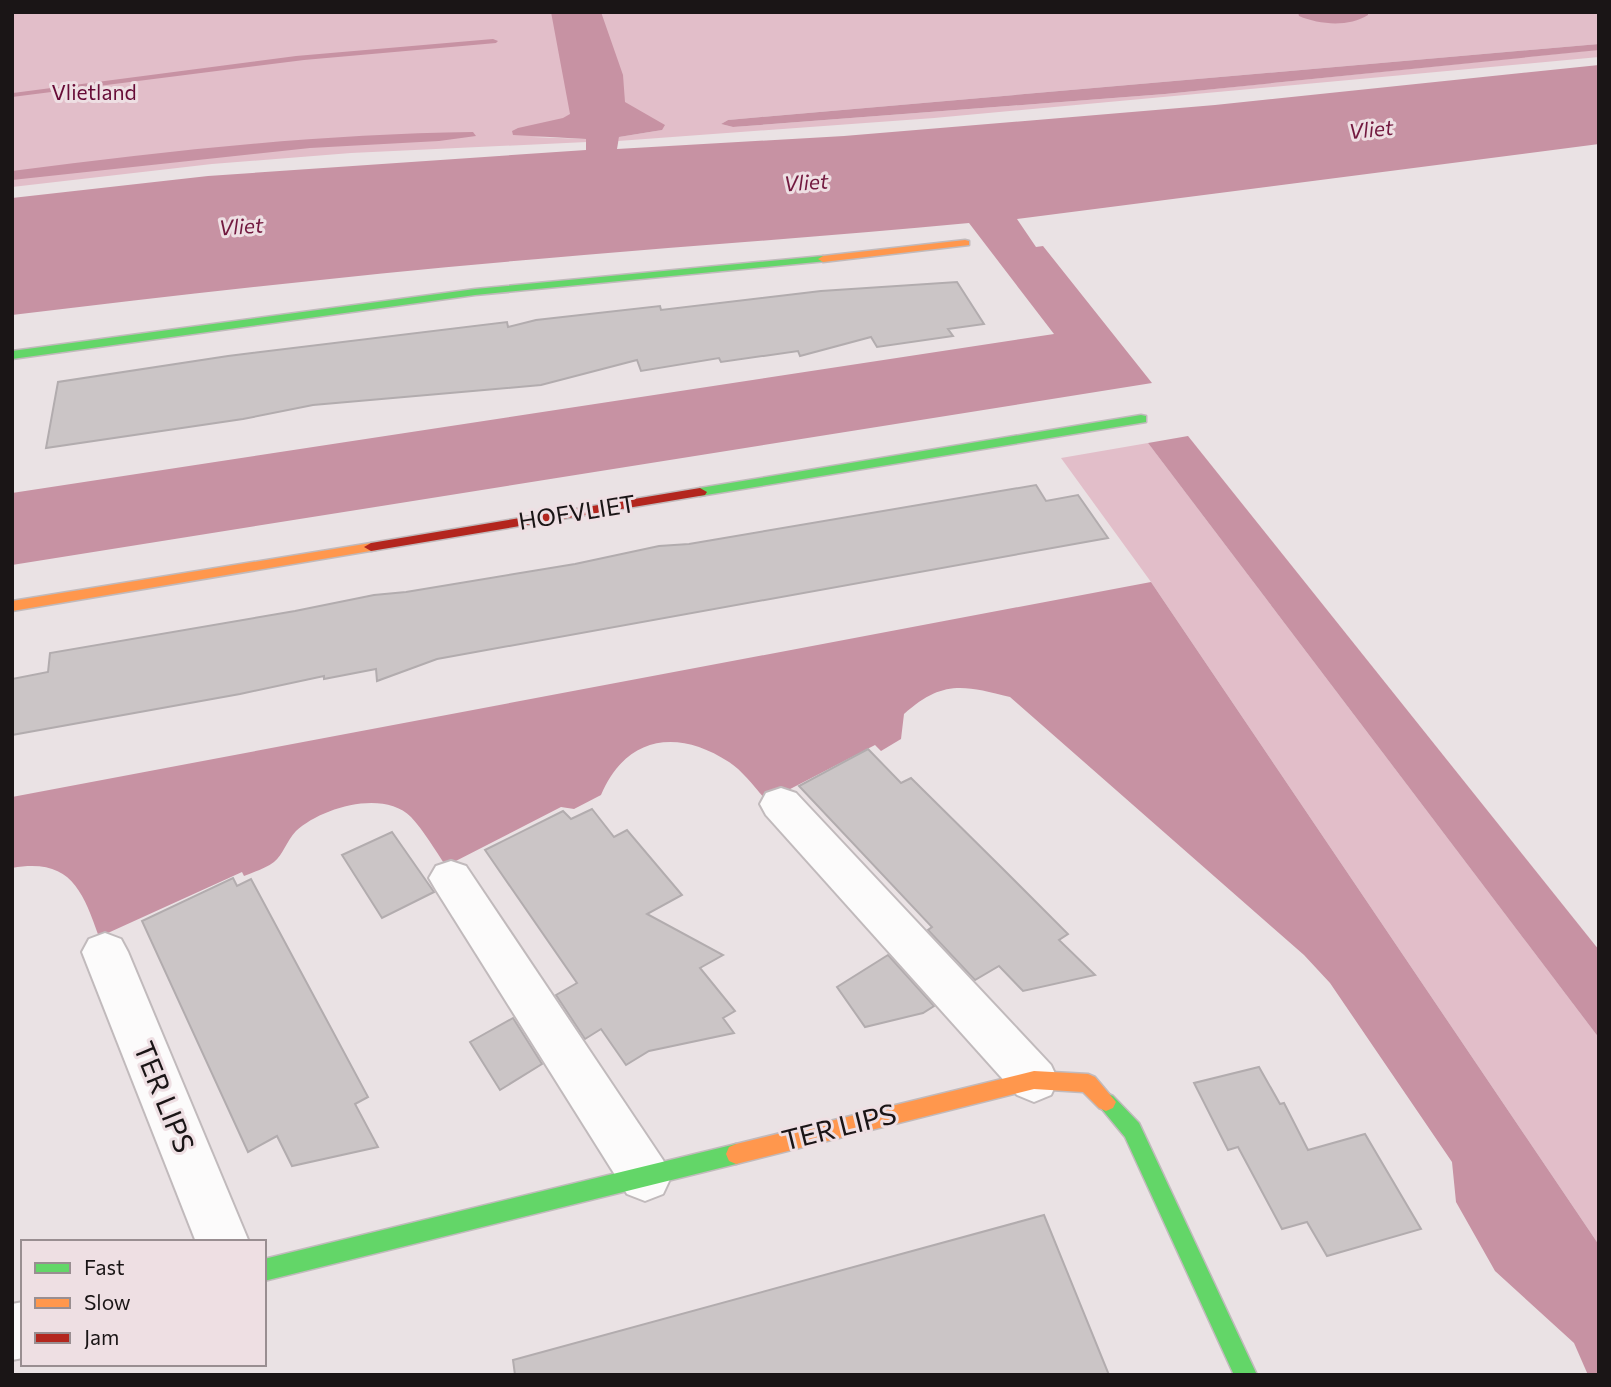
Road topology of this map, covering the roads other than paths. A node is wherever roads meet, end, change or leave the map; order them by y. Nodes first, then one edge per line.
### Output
1 (965, 243) dead end
2 (12, 355) edge
3 (1141, 419) dead end
4 (12, 606) edge
5 (781, 804) dead end
6 (451, 878) dead end
7 (105, 951) dead end
8 (1034, 1080) junction
9 (645, 1177) junction
10 (222, 1240) edge
11 (266, 1270) edge
12 (1246, 1375) edge

1 - 2 street
3 - 4 street, HOFVLIET
5 - 8 street
6 - 9 street
7 - 10 street, TER LIPS
8 - 9 street, TER LIPS
8 - 12 street, TER LIPS
9 - 11 street, TER LIPS

